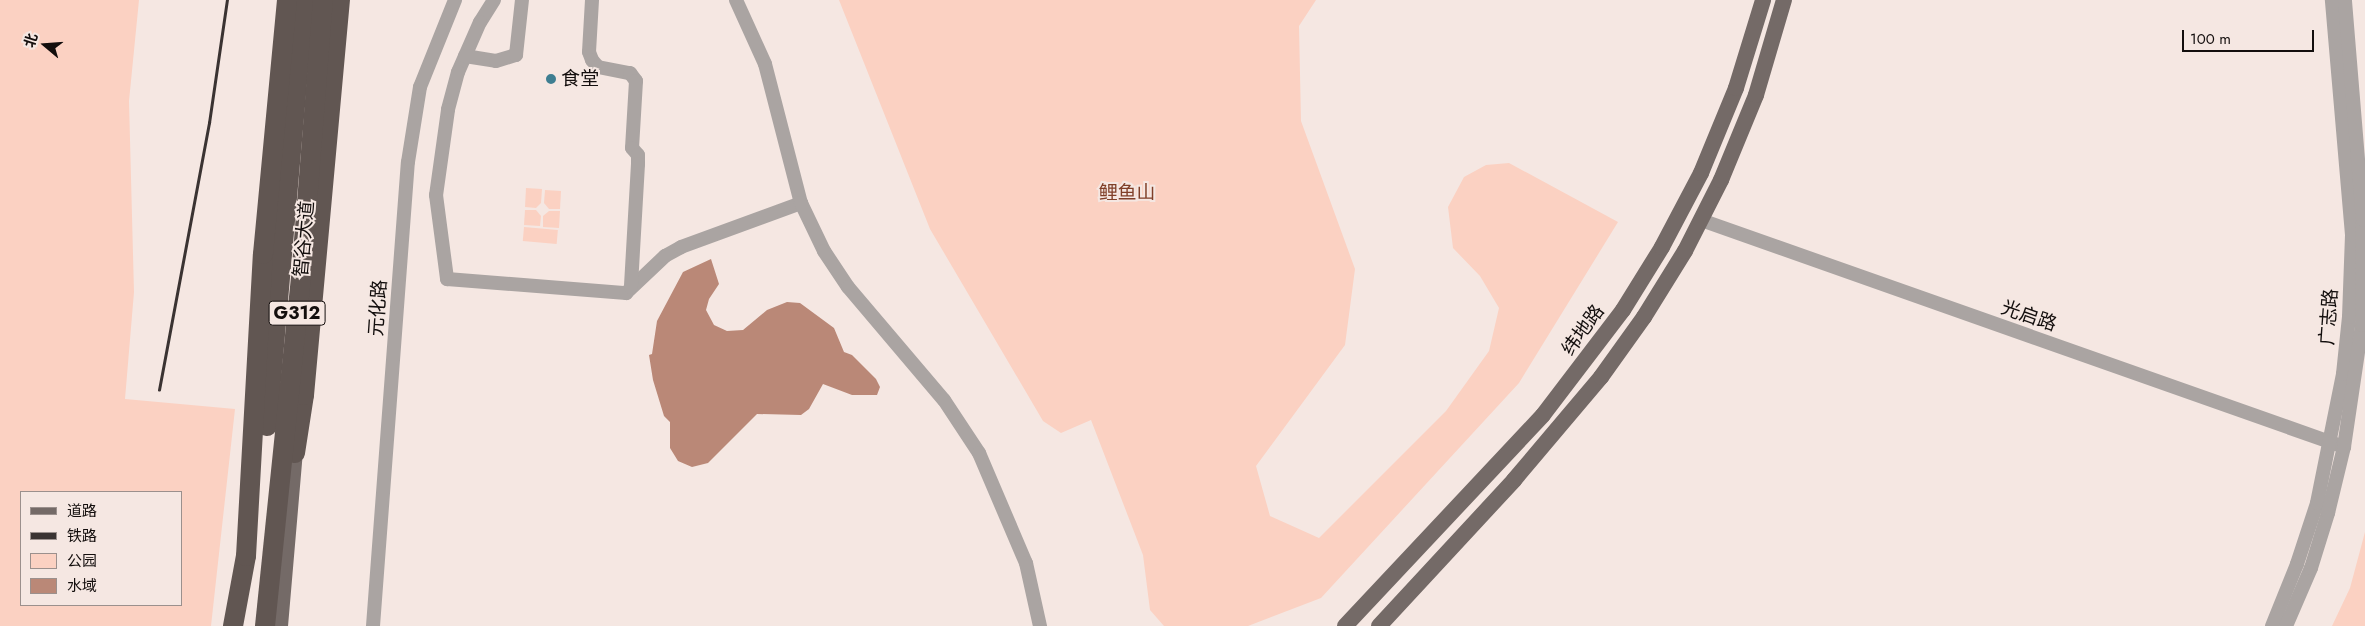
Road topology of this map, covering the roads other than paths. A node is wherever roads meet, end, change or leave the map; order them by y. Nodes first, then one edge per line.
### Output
1 (287, 0) edge
2 (293, 0) edge
3 (304, 0) edge
4 (323, 0) edge
5 (330, 0) edge
6 (340, 0) edge
7 (455, 0) edge
8 (494, 0) edge
9 (522, 0) edge
10 (592, 0) edge
11 (736, 0) edge
12 (1763, 0) edge
13 (1784, 0) edge
14 (2332, 0) edge
15 (2345, 0) edge
16 (465, 56) junction
17 (801, 203) junction
18 (1702, 220) junction
19 (631, 287) junction
20 (2338, 445) junction
21 (295, 454) junction
22 (246, 556) junction
23 (235, 626) edge
24 (247, 626) edge
25 (265, 626) edge
26 (280, 626) edge
27 (373, 626) edge
28 (1040, 626) edge
29 (1345, 626) edge
30 (1379, 626) edge
31 (2272, 626) edge
32 (2286, 626) edge

1 - 22 highway
2 - 22 highway, G312
3 - 24 highway, 智谷大道 / G312
4 - 25 highway, 智谷大道 / G312
5 - 21 main road, 智谷大道 / G312
6 - 21 highway
7 - 27 street, 元化路
8 - 16 street
9 - 16 street
10 - 19 street
11 - 17 street
12 - 29 main road, 纬地路
13 - 18 main road
14 - 20 street, 广志路
15 - 20 street, 广志路
16 - 19 street
17 - 19 street
17 - 28 street
18 - 20 street, 光启路
18 - 30 main road
20 - 31 street, 广志路
20 - 32 street, 广志路
21 - 26 main road, 智谷大道 / G312
22 - 23 highway, G312

